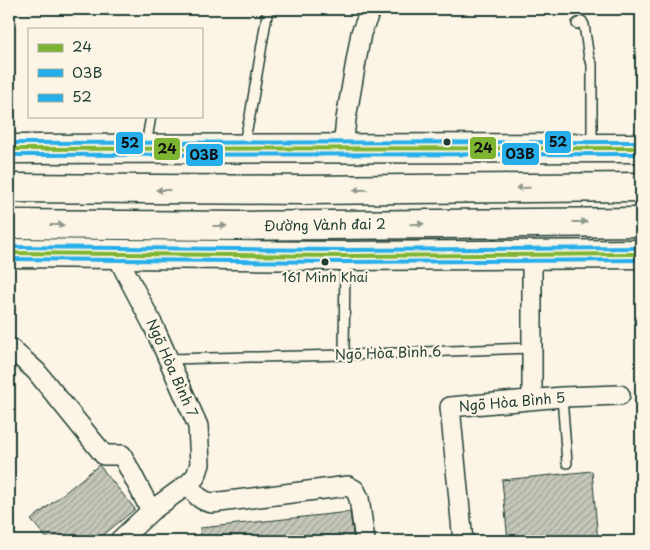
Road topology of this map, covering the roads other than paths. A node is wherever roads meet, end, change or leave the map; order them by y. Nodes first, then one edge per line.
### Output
1 (268, 9) edge
2 (371, 9) edge
3 (577, 24) dead end
4 (151, 118) edge
5 (592, 147) junction
6 (146, 148) junction
7 (641, 148) edge
8 (9, 149) edge
9 (242, 149) junction
10 (343, 149) junction
11 (641, 187) edge
12 (9, 188) edge
13 (641, 222) edge
14 (9, 224) edge
15 (9, 253) edge
16 (116, 254) junction
17 (641, 254) edge
18 (532, 255) junction
19 (345, 256) junction
20 (9, 347) edge
21 (532, 348) junction
22 (344, 355) junction
23 (168, 359) junction
24 (620, 395) dead end
25 (562, 397) junction
26 (532, 399) junction
27 (567, 463) dead end
28 (188, 484) junction
29 (151, 510) junction
30 (119, 541) edge
31 (365, 541) edge
32 (463, 541) edge

1 - 9 lane
2 - 10 street
3 - 5 lane
4 - 6 lane
5 - 7 main road
5 - 10 main road
6 - 8 main road
6 - 9 main road
9 - 10 main road
11 -> 12 main road
14 -> 13 main road, Đường Vành đai 2
15 - 16 main road
16 - 19 main road
16 - 23 street, Ngõ Hòa Bình 7
17 - 18 main road
18 - 19 main road
18 - 21 street
19 - 22 lane
20 - 29 street
21 - 22 lane, Ngõ Hòa Bình 6
21 - 26 street
22 - 23 lane, Ngõ Hòa Bình 6
23 - 28 street, Ngõ Hòa Bình 7
24 - 25 street, Ngõ Hòa Bình 5
25 - 26 street, Ngõ Hòa Bình 5
25 - 27 lane
26 - 32 street, Ngõ Hòa Bình 5
28 - 29 street, Ngõ Hòa Bình 7
28 - 31 street
29 - 30 street, Ngõ Hòa Bình 7

